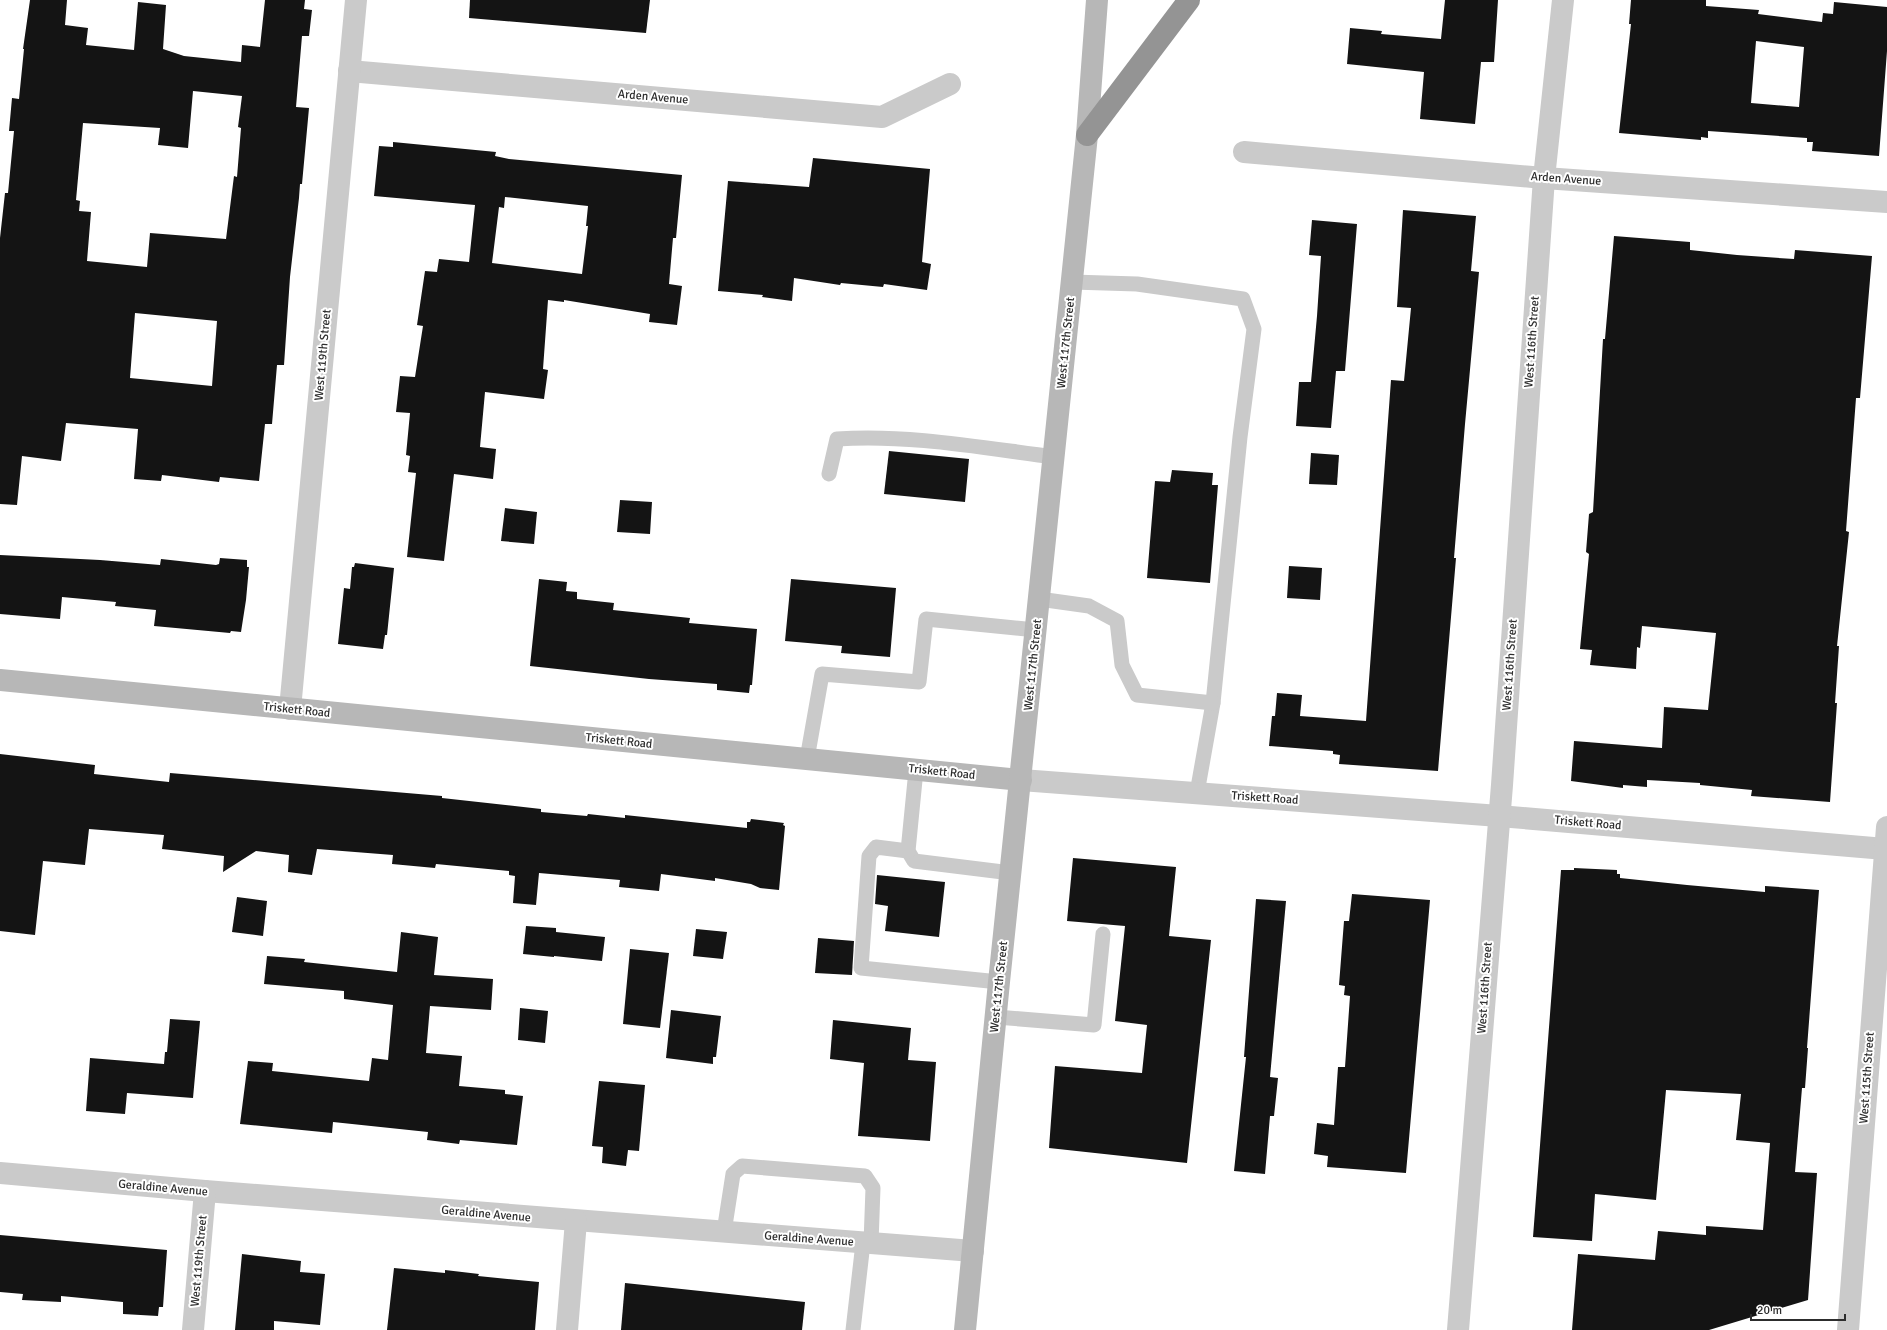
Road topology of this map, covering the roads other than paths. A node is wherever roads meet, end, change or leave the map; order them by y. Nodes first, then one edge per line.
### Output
1 (356, 0) edge
2 (1097, 0) edge
3 (1189, 0) edge
4 (1563, 0) edge
5 (349, 71) junction
6 (950, 84) dead end
7 (1087, 136) junction
8 (1244, 152) dead end
9 (1544, 178) junction
10 (1887, 202) edge
11 (1072, 282) junction
12 (1054, 457) junction
13 (829, 474) dead end
14 (1039, 599) junction
15 (1036, 630) junction
16 (0, 680) edge
17 (1213, 703) junction
18 (290, 709) junction
19 (807, 759) junction
20 (916, 770) junction
21 (1021, 780) junction
22 (1197, 793) junction
23 (1499, 816) junction
24 (1887, 827) edge
25 (1885, 849) junction
26 (908, 851) junction
27 (1012, 873) junction
28 (1102, 934) dead end
29 (999, 982) junction
30 (996, 1017) junction
31 (0, 1173) edge
32 (205, 1191) junction
33 (576, 1221) junction
34 (724, 1232) junction
35 (867, 1243) junction
36 (973, 1251) junction
37 (193, 1330) edge
38 (567, 1330) edge
39 (853, 1330) edge
40 (965, 1330) edge
41 (1458, 1330) edge
42 (1848, 1330) edge

1 - 5 street, West 119th Street
2 - 7 main road, West 117th Street
3 - 7 highway
4 - 9 street, West 116th Street
5 - 6 street, Arden Avenue
5 - 18 street, West 119th Street
7 - 11 main road, West 117th Street
8 - 9 street, Arden Avenue
9 - 10 street, Arden Avenue
9 - 23 street, West 116th Street
11 - 12 main road, West 117th Street
11 - 17 lane
12 - 13 lane
12 - 14 main road, West 117th Street
14 - 15 main road, West 117th Street
14 - 17 lane
15 - 19 lane
15 - 21 main road, West 117th Street
16 - 18 main road, Triskett Road
17 - 22 lane
18 - 19 main road, Triskett Road
19 - 20 main road, Triskett Road
20 - 21 main road, Triskett Road
20 - 26 lane
21 - 22 street, Triskett Road
21 - 27 main road, West 117th Street
22 - 23 street, Triskett Road
23 - 25 street, Triskett Road
23 - 41 street, West 116th Street
24 - 25 street, West 115th Street
25 - 42 street, West 115th Street
26 - 27 lane
26 - 29 lane
27 - 29 main road, West 117th Street
28 - 30 lane
29 - 30 main road, West 117th Street
30 - 36 main road, West 117th Street
31 - 32 street, Geraldine Avenue
32 - 33 street, Geraldine Avenue
32 - 37 street, West 119th Street
33 - 34 street, Geraldine Avenue
33 - 38 street
34 - 35 street, Geraldine Avenue
34 - 35 lane
35 - 36 street, Geraldine Avenue
35 - 39 lane
36 - 40 main road, West 117th Street

